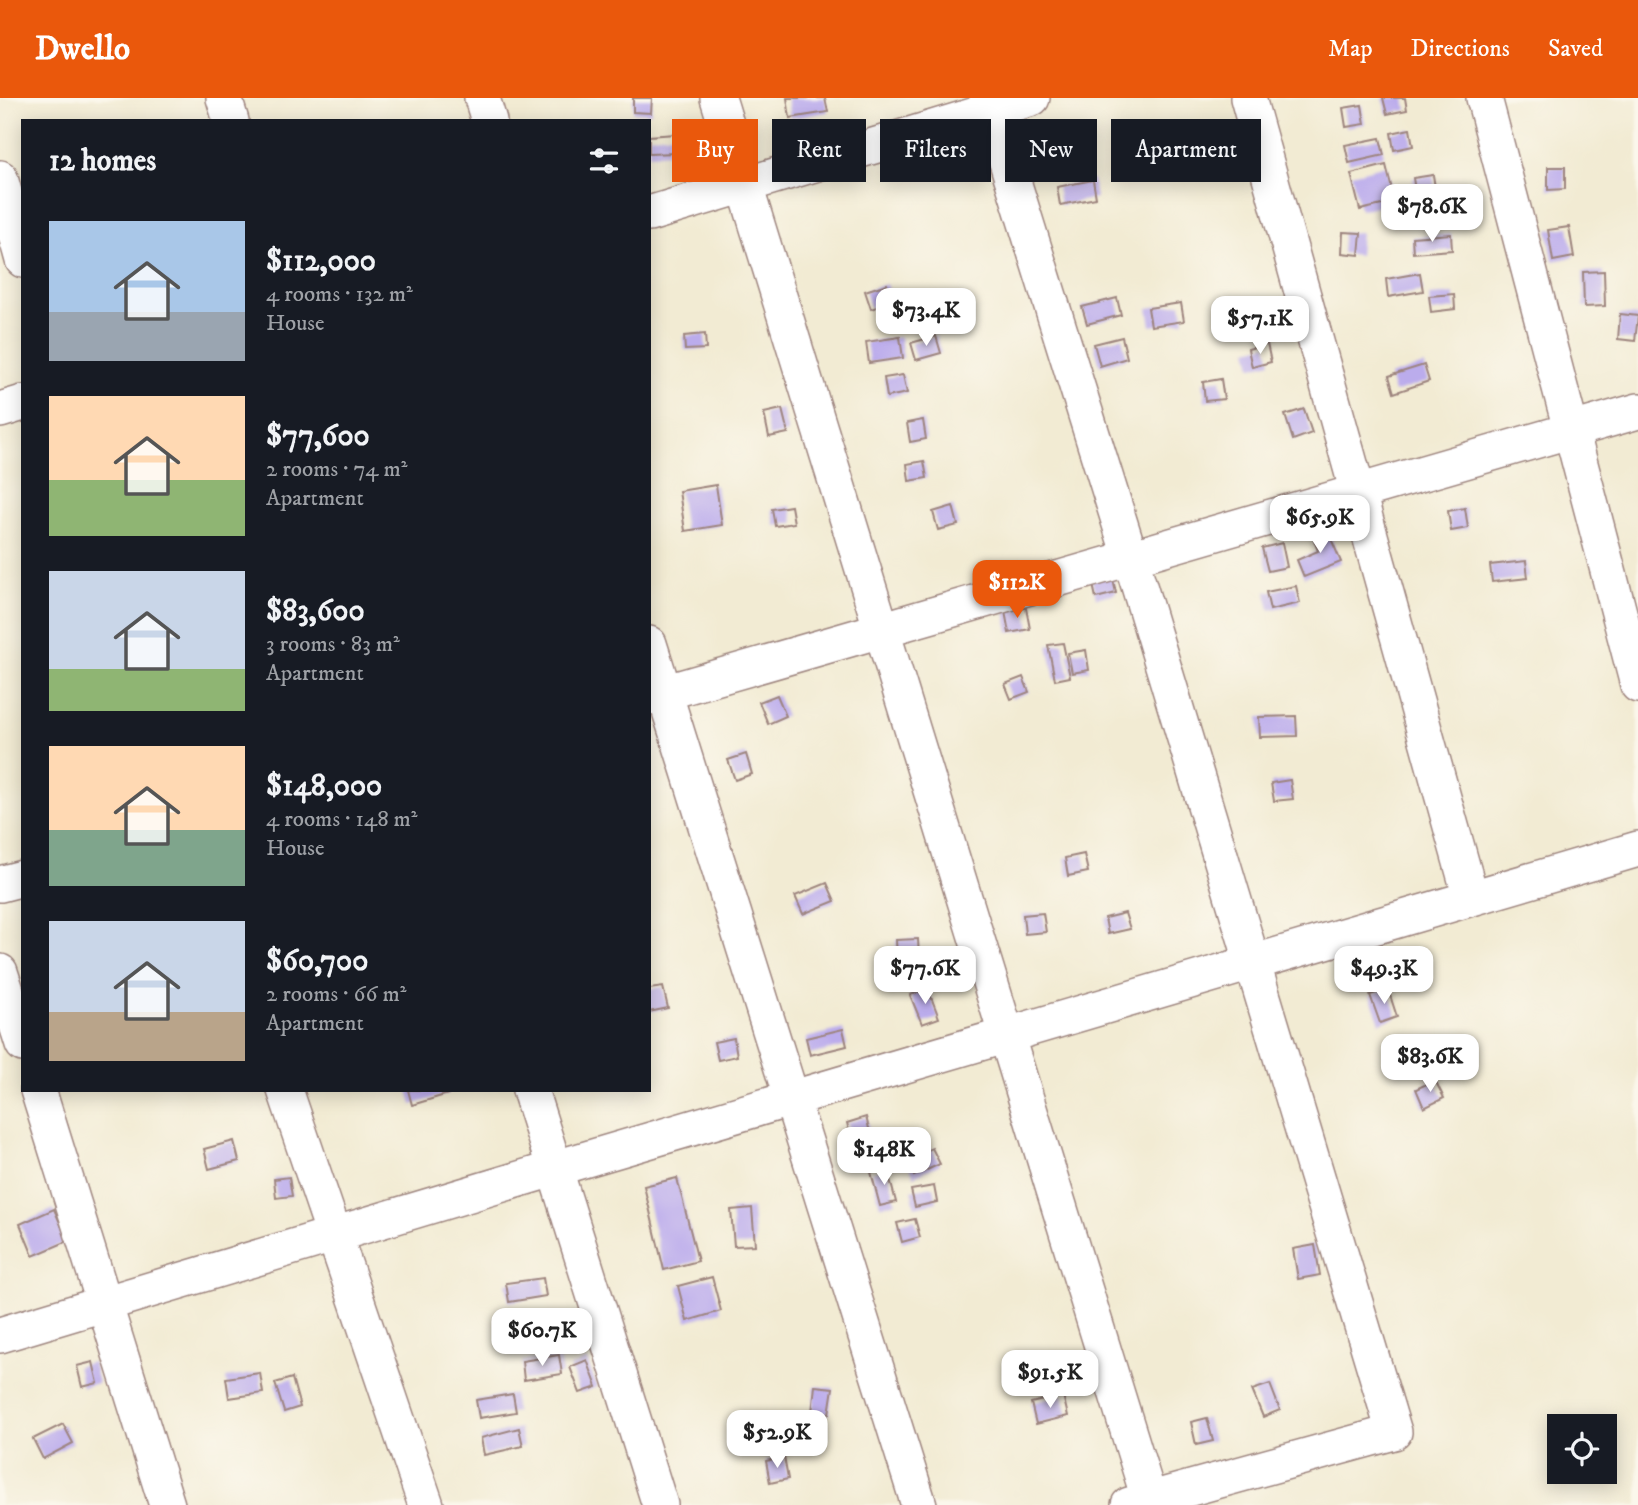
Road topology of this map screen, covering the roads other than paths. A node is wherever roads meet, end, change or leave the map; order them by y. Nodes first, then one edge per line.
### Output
1 (225, 98) edge
2 (482, 98) edge
3 (718, 98) edge
4 (1032, 98) edge
5 (1248, 98) edge
6 (1484, 98) edge
7 (989, 104) edge
8 (230, 119) edge
9 (488, 119) edge
10 (0, 178) edge
11 (744, 185) junction
12 (651, 213) edge
13 (21, 253) edge
14 (21, 404) edge
15 (0, 410) edge
16 (1638, 411) edge
17 (1572, 430) junction
18 (1359, 490) junction
19 (1130, 556) junction
20 (881, 630) junction
21 (651, 657) edge
22 (1638, 685) edge
23 (657, 695) edge
24 (1638, 849) edge
25 (21, 879) edge
26 (0, 884) edge
27 (1471, 898) junction
28 (1252, 963) junction
29 (0, 972) edge
30 (1009, 1034) junction
31 (21, 1038) edge
32 (39, 1092) edge
33 (286, 1092) edge
34 (531, 1092) edge
35 (792, 1098) junction
36 (556, 1168) junction
37 (336, 1236) junction
38 (106, 1304) junction
39 (0, 1335) edge
40 (1143, 1503) edge
41 (167, 1505) edge
42 (426, 1505) edge
43 (660, 1505) edge
44 (919, 1505) edge

1 - 8 street
2 - 9 street
3 - 11 street
4 - 7 street
5 - 18 street
6 - 17 street
7 - 11 street
7 - 19 street
10 - 13 street
11 - 12 street
11 - 20 street
14 - 15 street
16 - 17 street
17 - 18 street
17 - 22 street
18 - 19 street
18 - 27 street
19 - 20 street
19 - 28 street
20 - 23 street
20 - 30 street
21 - 23 street
23 - 35 street
24 - 27 street
25 - 26 street
27 - 28 street
28 - 30 street
28 - 40 street
29 - 31 street
30 - 35 street
30 - 40 street
32 - 38 street
33 - 37 street
34 - 36 street
35 - 36 street
35 - 44 street
36 - 37 street
36 - 43 street
37 - 38 street
37 - 42 street
38 - 39 street
38 - 41 street

